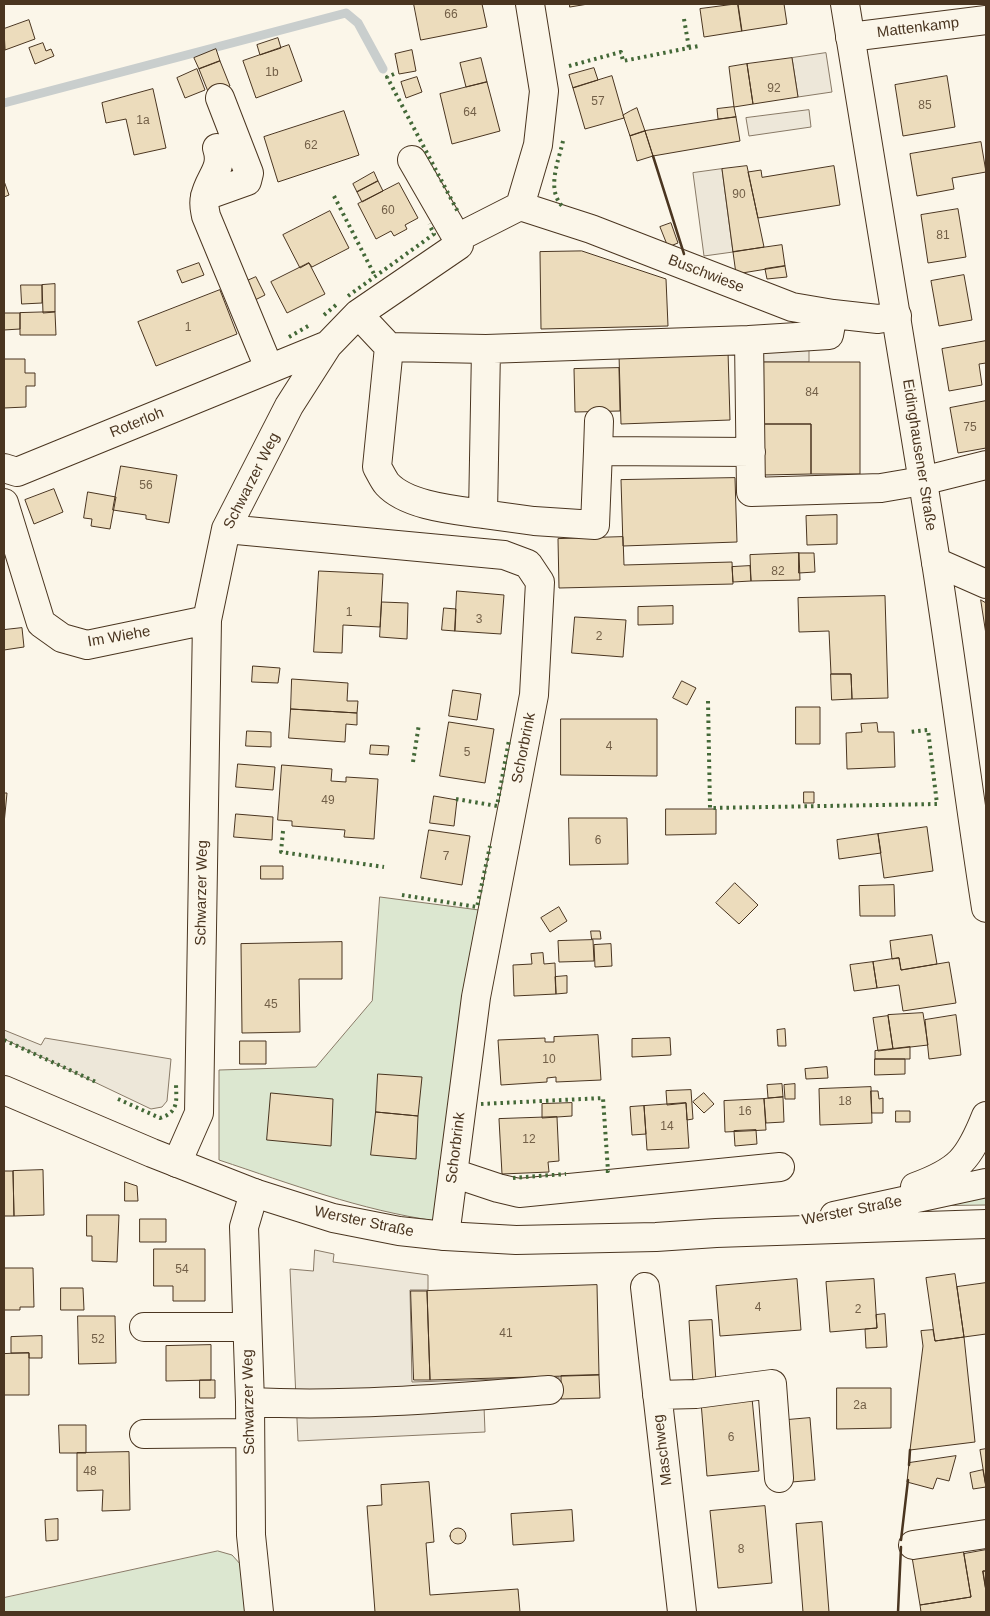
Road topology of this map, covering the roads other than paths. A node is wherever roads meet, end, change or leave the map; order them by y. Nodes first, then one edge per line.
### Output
1 (530, 4) edge
2 (845, 4) edge
3 (986, 20) edge
4 (850, 36) junction
5 (220, 98) dead end
6 (217, 148) dead end
7 (412, 160) dead end
8 (205, 196) junction
9 (520, 206) junction
10 (457, 238) junction
11 (358, 314) junction
12 (833, 314) junction
13 (897, 316) junction
14 (749, 340) junction
15 (328, 345) junction
16 (389, 347) junction
17 (486, 349) junction
18 (269, 368) junction
19 (599, 421) dead end
20 (598, 451) junction
21 (751, 452) junction
22 (986, 465) edge
23 (4, 468) edge
24 (922, 481) junction
25 (4, 503) edge
26 (483, 514) junction
27 (226, 529) junction
28 (936, 562) junction
29 (986, 584) edge
30 (207, 620) junction
31 (986, 908) edge
32 (4, 1090) edge
33 (986, 1116) edge
34 (176, 1163) junction
35 (780, 1167) dead end
36 (453, 1173) junction
37 (986, 1183) edge
38 (254, 1192) junction
39 (826, 1218) junction
40 (986, 1224) edge
41 (716, 1233) junction
42 (446, 1236) junction
43 (645, 1287) dead end
44 (144, 1327) dead end
45 (247, 1327) junction
46 (550, 1390) dead end
47 (657, 1395) junction
48 (250, 1402) junction
49 (144, 1434) dead end
50 (249, 1434) junction
51 (780, 1478) dead end
52 (986, 1534) edge
53 (913, 1545) dead end
54 (259, 1612) edge
55 (682, 1612) edge

1 - 9 street
2 - 4 street, Eidinghausener Straße
3 - 4 street, Mattenkamp
4 - 13 street, Eidinghausener Straße
5 - 8 street
6 - 8 street
7 - 10 street
8 - 18 street
9 - 10 street, Schwarzer Weg
9 - 12 street, Buschwiese
10 - 11 street, Schwarzer Weg
11 - 15 street, Schwarzer Weg
11 - 16 street
12 - 13 street, Buschwiese
12 - 14 street
13 - 24 street, Eidinghausener Straße
14 - 17 street
14 - 21 street
15 - 18 street, Roterloh
15 - 27 street, Schwarzer Weg
16 - 17 street
16 - 26 street
17 - 26 street
18 - 23 street, Roterloh
19 - 20 street
20 - 21 street
20 - 26 street
21 - 24 street
22 - 24 street
24 - 28 street, Eidinghausener Straße
25 - 30 street, Im Wiehe
27 - 30 street, Schwarzer Weg
27 - 36 street, Schorbrink
28 - 29 street
28 - 31 street, Eidinghausener Straße
30 - 34 street, Schwarzer Weg
32 - 34 street, Werster Straße
33 - 39 street
34 - 38 street, Werster Straße
35 - 36 street
36 - 42 street, Schorbrink
37 - 39 street, Werster Straße
38 - 42 street, Werster Straße
38 - 45 street, Schwarzer Weg
39 - 41 street, Werster Straße
40 - 41 street, Werster Straße
41 - 42 street, Werster Straße
43 - 47 street, Maschweg
44 - 45 street
45 - 48 street, Schwarzer Weg
46 - 48 street
47 - 51 street
47 - 55 street, Maschweg
48 - 50 street, Schwarzer Weg
49 - 50 street
50 - 54 street, Schwarzer Weg
52 - 53 street

